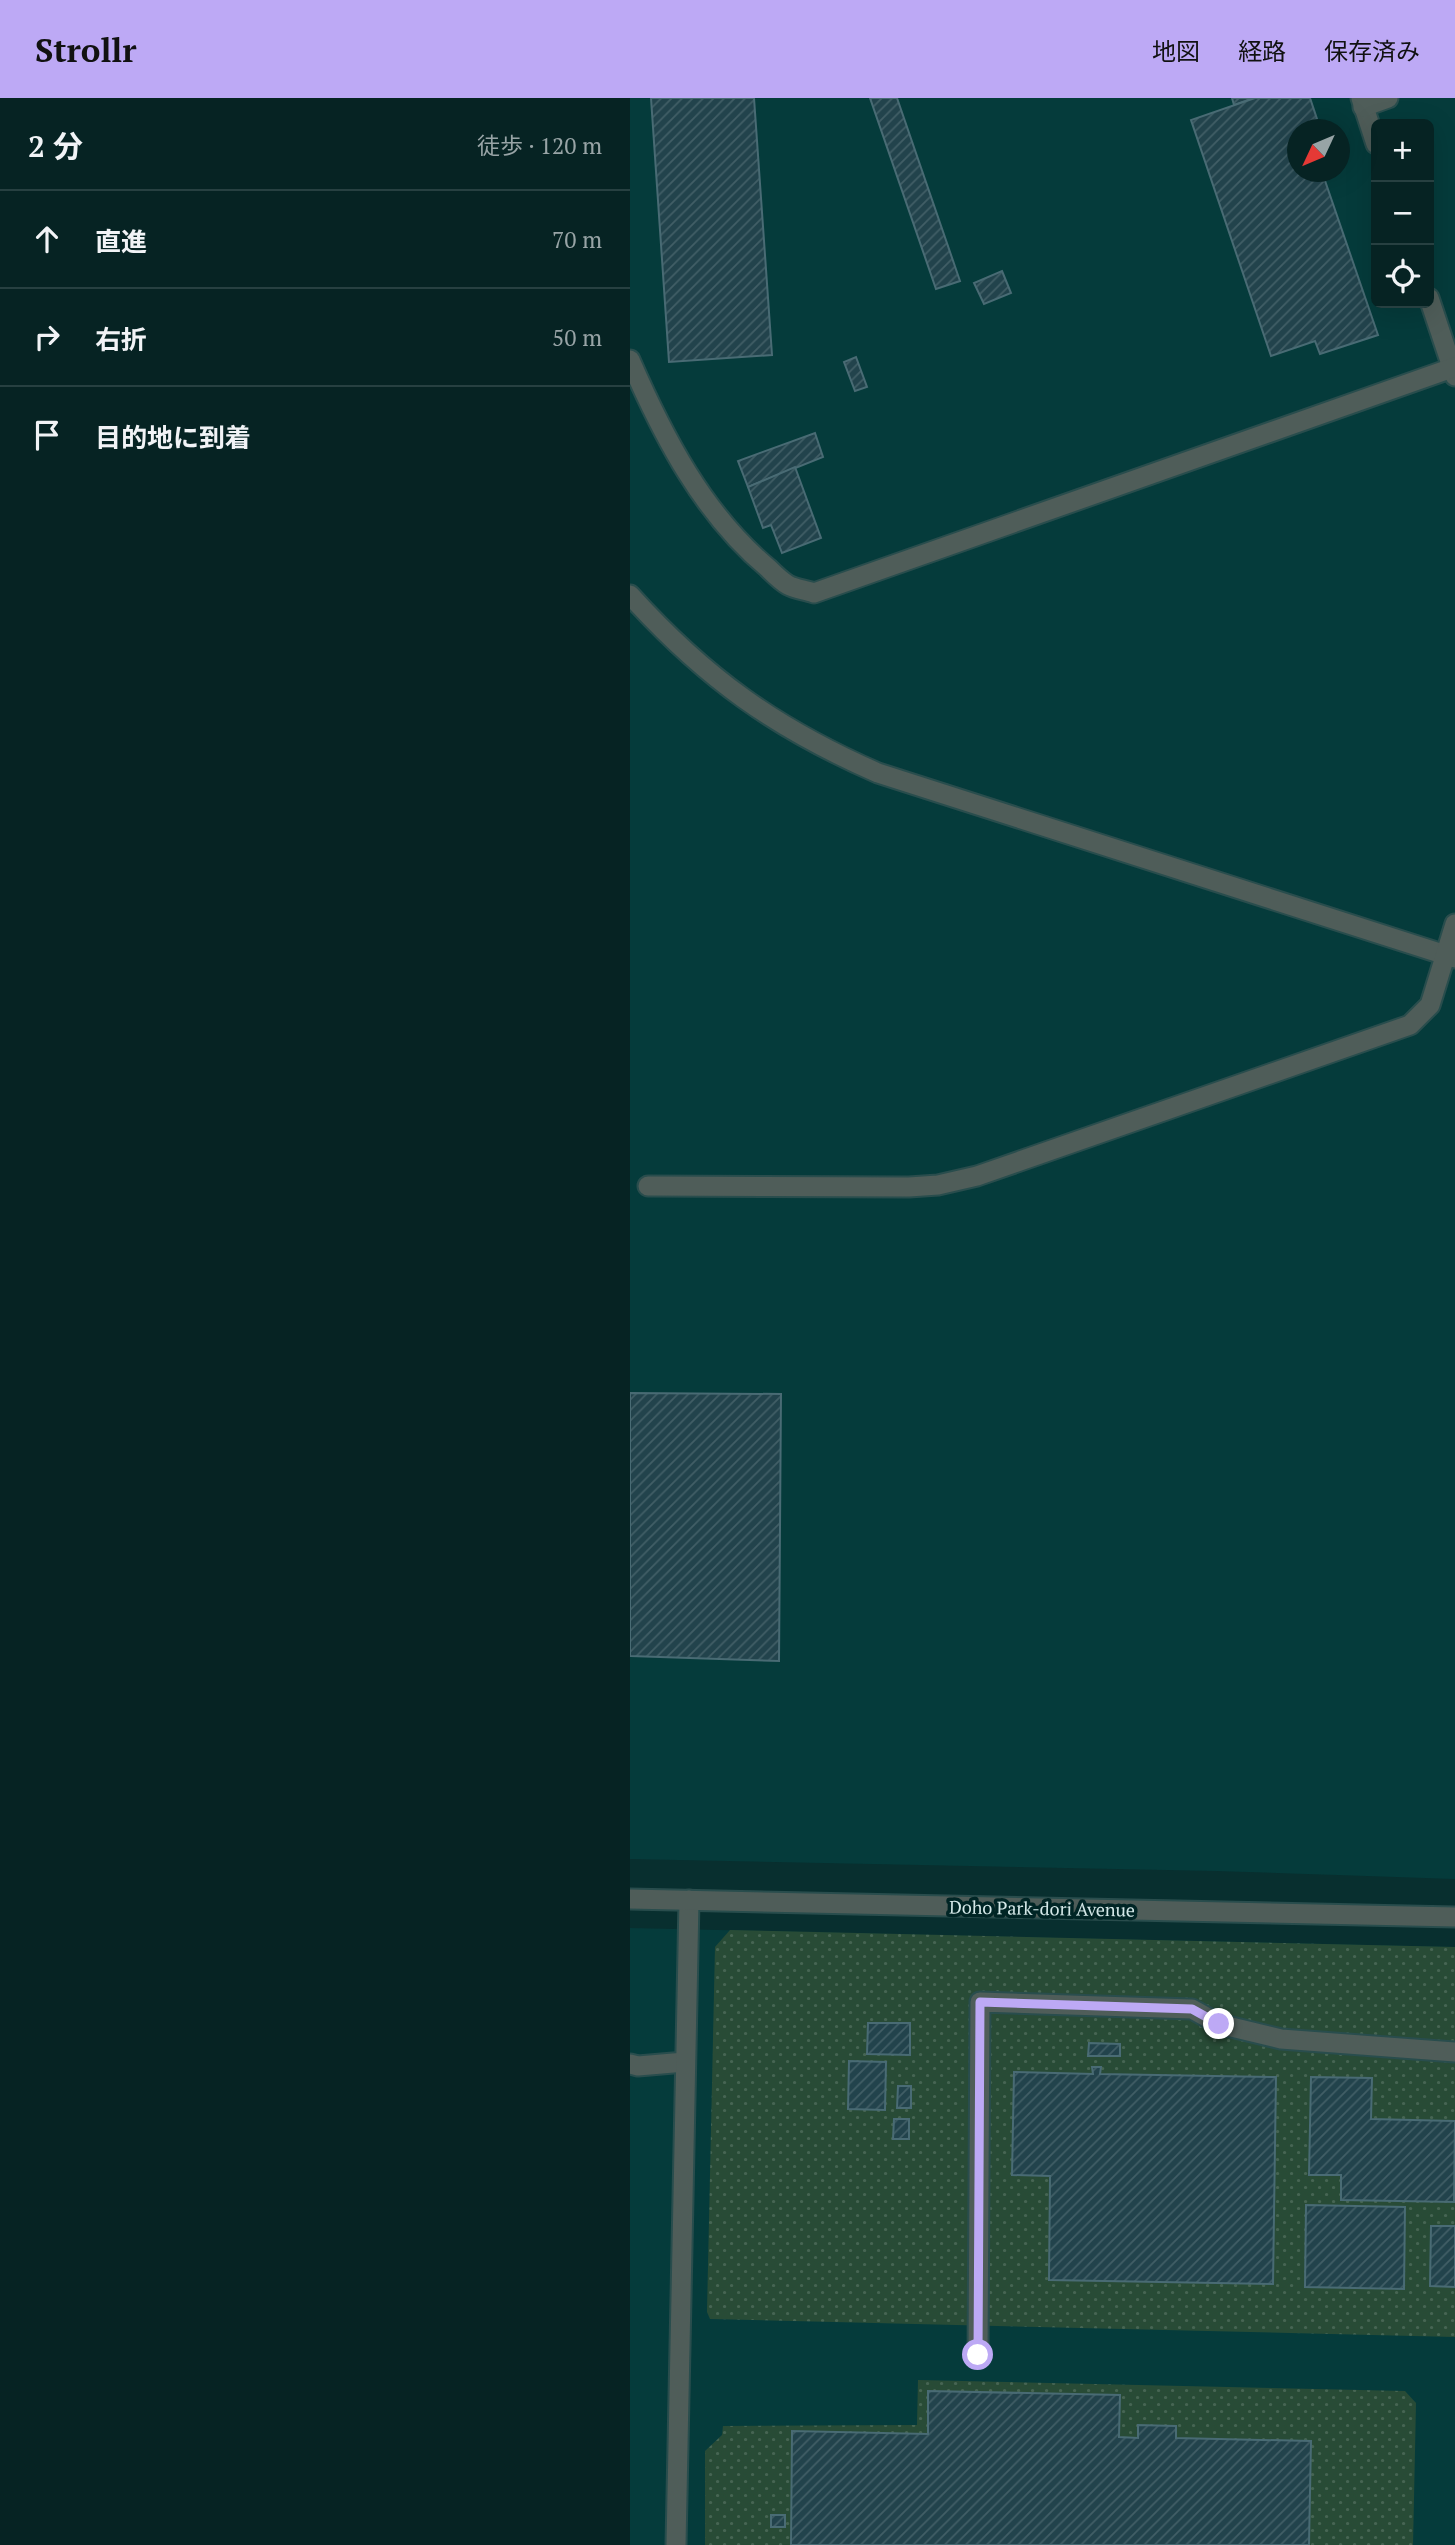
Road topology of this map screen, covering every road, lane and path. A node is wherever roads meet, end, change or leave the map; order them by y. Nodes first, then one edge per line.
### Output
1 (1388, 98) edge
2 (1362, 102) edge
3 (1371, 129) edge
4 (1432, 308) edge
5 (630, 360) edge
6 (1454, 370) edge
7 (630, 595) edge
8 (1455, 924) edge
9 (1450, 956) edge
10 (648, 1186) dead end
11 (630, 1899) edge
12 (688, 1900) junction
13 (1455, 1917) edge
14 (1455, 2052) edge
15 (685, 2062) junction
16 (630, 2064) edge
17 (978, 2355) dead end
18 (676, 2545) edge

1 - 2 street
2 - 3 street
4 - 6 street
5 - 6 street
7 - 9 street
8 - 9 street
9 - 10 street
11 - 12 street, Doho Park-dori Avenue
12 - 13 street, Doho Park-dori Avenue
12 - 15 street
14 - 17 street
15 - 16 street
15 - 18 street

